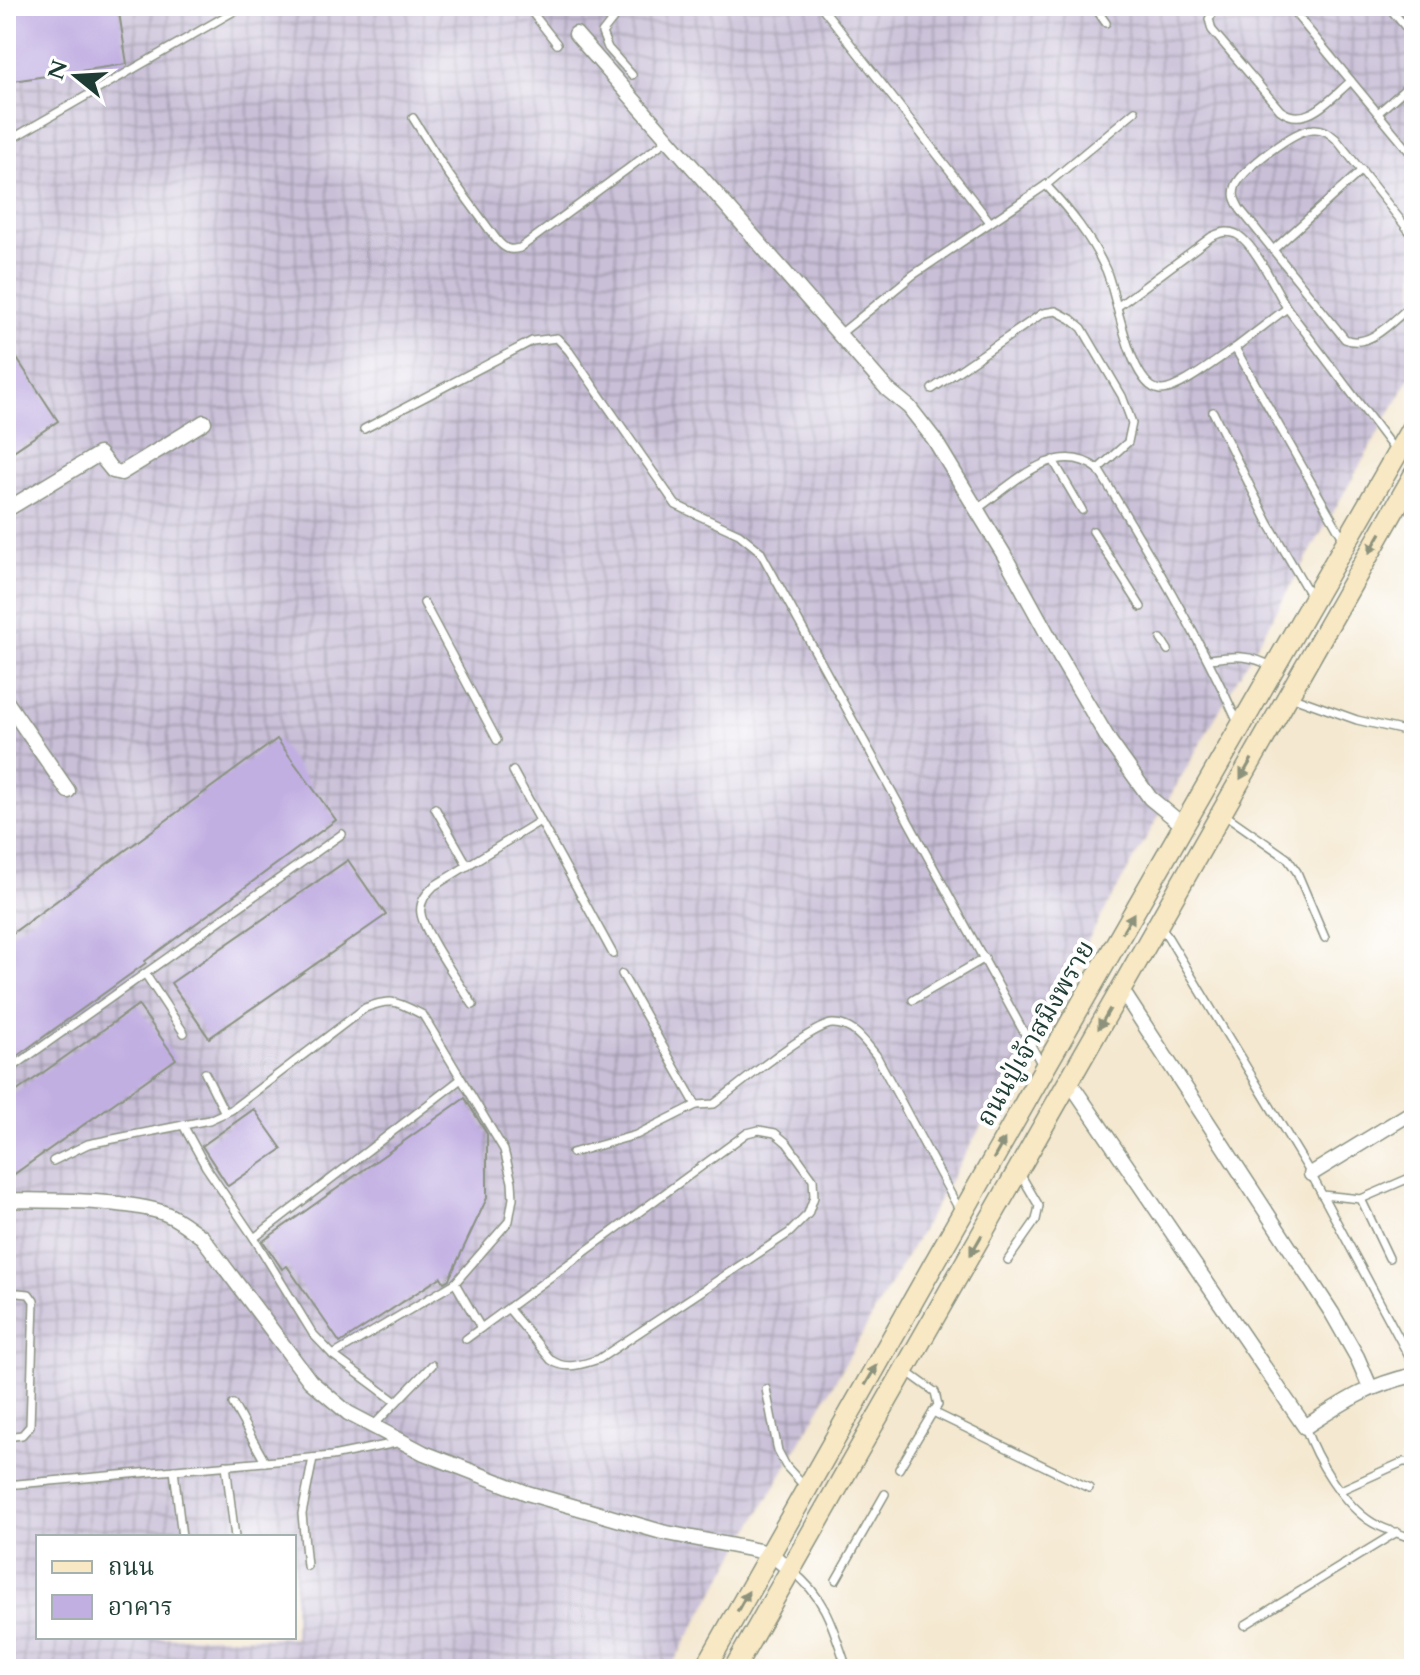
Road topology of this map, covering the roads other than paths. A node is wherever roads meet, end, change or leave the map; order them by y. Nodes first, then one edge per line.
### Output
1 (243, 6) edge
2 (527, 6) edge
3 (623, 6) edge
4 (821, 6) edge
5 (1094, 6) edge
6 (1218, 6) edge
7 (1388, 6) edge
8 (1294, 8) edge
9 (1106, 23) dead end
10 (588, 36) junction
11 (1414, 37) edge
12 (557, 44) dead end
13 (632, 75) dead end
14 (1351, 81) junction
15 (1414, 81) edge
16 (1135, 111) dead end
17 (1378, 113) junction
18 (413, 118) dead end
19 (669, 138) junction
20 (6, 142) edge
21 (1414, 157) edge
22 (1362, 170) junction
23 (1046, 185) junction
24 (990, 222) junction
25 (1414, 237) edge
26 (1273, 250) junction
27 (1414, 303) edge
28 (1117, 307) junction
29 (1287, 308) junction
30 (839, 335) junction
31 (1235, 348) junction
32 (932, 389) dead end
33 (1213, 412) dead end
34 (204, 422) dead end
35 (1414, 424) edge
36 (364, 429) dead end
37 (1397, 454) junction
38 (1053, 460) junction
39 (1098, 469) junction
40 (1414, 475) edge
41 (977, 509) junction
42 (6, 510) edge
43 (1082, 510) dead end
44 (1093, 531) dead end
45 (1346, 544) junction
46 (1316, 596) junction
47 (424, 603) dead end
48 (1339, 605) junction
49 (1141, 607) dead end
50 (1161, 639) dead end
51 (1168, 650) dead end
52 (1210, 659) junction
53 (1274, 668) junction
54 (1288, 695) junction
55 (6, 701) edge
56 (1240, 727) junction
57 (1414, 733) edge
58 (497, 740) dead end
59 (513, 771) dead end
60 (68, 791) dead end
61 (435, 808) dead end
62 (1221, 812) junction
63 (540, 821) junction
64 (1184, 826) junction
65 (342, 834) dead end
66 (1206, 839) junction
67 (468, 866) junction
68 (1159, 922) junction
69 (1325, 938) dead end
70 (613, 954) dead end
71 (985, 958) junction
72 (622, 974) dead end
73 (146, 975) junction
74 (1121, 989) junction
75 (913, 1000) dead end
76 (473, 1005) dead end
77 (184, 1033) dead end
78 (1044, 1069) junction
79 (6, 1072) edge
80 (205, 1073) dead end
81 (461, 1079) junction
82 (1069, 1081) junction
83 (696, 1105) junction
84 (1414, 1111) edge
85 (225, 1113) junction
86 (183, 1125) junction
87 (572, 1153) dead end
88 (53, 1161) dead end
89 (1019, 1171) junction
90 (1311, 1174) junction
91 (1414, 1176) edge
92 (1322, 1195) junction
93 (1361, 1199) junction
94 (6, 1200) edge
95 (962, 1215) junction
96 (254, 1238) junction
97 (1389, 1258) dead end
98 (1008, 1260) dead end
99 (455, 1283) junction
100 (6, 1292) edge
101 (508, 1308) junction
102 (481, 1328) junction
103 (466, 1339) dead end
104 (333, 1355) junction
105 (432, 1365) dead end
106 (1414, 1366) edge
107 (905, 1370) junction
108 (1414, 1375) edge
109 (1370, 1387) junction
110 (766, 1389) dead end
111 (396, 1402) junction
112 (233, 1404) dead end
113 (933, 1412) junction
114 (372, 1426) junction
115 (1305, 1427) junction
116 (6, 1437) edge
117 (402, 1442) junction
118 (313, 1458) junction
119 (265, 1462) junction
120 (1414, 1462) edge
121 (226, 1465) junction
122 (899, 1469) dead end
123 (174, 1470) junction
124 (6, 1485) edge
125 (807, 1488) junction
126 (1089, 1488) dead end
127 (1341, 1490) junction
128 (885, 1494) dead end
129 (1397, 1532) junction
130 (182, 1535) edge
131 (235, 1535) edge
132 (1414, 1539) edge
133 (770, 1553) junction
134 (307, 1566) dead end
135 (790, 1570) junction
136 (836, 1580) dead end
137 (1245, 1625) dead end
138 (705, 1669) edge
139 (734, 1669) edge
140 (847, 1669) edge

1 - 20 lane
2 - 12 lane
3 - 10 lane
4 - 24 lane
5 - 9 lane
6 - 14 lane
7 - 11 lane
8 - 14 lane
10 - 13 lane
10 - 19 street
14 - 17 lane
15 - 17 lane
16 - 23 lane
17 - 21 lane
18 - 19 lane
19 - 30 street
22 - 25 lane
22 - 26 lane
22 - 26 lane
23 - 24 lane
23 - 28 lane
24 - 30 lane
26 - 27 lane
28 - 29 lane
28 - 31 lane
29 - 31 lane
29 - 37 lane
30 - 41 street
31 - 45 lane
32 - 39 lane
33 - 46 lane
34 - 42 street
35 - 37 main road, ถนนปู่เจ้าสมิงพราย
36 - 71 lane
37 - 45 main road, ถนนปู่เจ้าสมิงพราย
38 - 39 lane
38 - 41 lane
38 - 43 lane
39 - 52 lane
40 -> 48 main road, ถนนปู่เจ้าสมิงพราย
41 - 64 street
44 - 49 lane
45 - 46 main road, ถนนปู่เจ้าสมิงพราย
46 - 48 main road
46 - 53 main road, ถนนปู่เจ้าสมิงพราย
47 - 58 lane
48 - 54 main road, ถนนปู่เจ้าสมิงพราย
50 - 51 lane
52 - 53 lane
52 - 56 lane
53 - 56 main road, ถนนปู่เจ้าสมิงพราย
54 - 57 lane
54 -> 62 main road, ถนนปู่เจ้าสมิงพราย
55 - 60 street
56 - 64 main road, ถนนปู่เจ้าสมิงพราย
59 - 63 lane
61 - 67 lane
62 - 66 main road, ถนนปู่เจ้าสมิงพราย
62 - 69 lane
63 - 67 lane
63 - 70 lane
64 - 66 main road
78 -> 64 main road, ถนนปู่เจ้าสมิงพราย
65 - 73 lane
66 - 68 main road, ถนนปู่เจ้าสมิงพราย
67 - 76 lane
68 - 74 main road, ถนนปู่เจ้าสมิงพราย
68 - 90 lane
71 - 75 lane
71 - 78 lane
72 - 83 lane
73 - 77 lane
73 - 79 lane
74 -> 82 main road, ถนนปู่เจ้าสมิงพราย
74 - 109 street
95 -> 78 main road, ถนนปู่เจ้าสมิงพราย
80 - 85 lane
81 - 85 lane
81 - 96 lane
81 - 99 lane
82 - 89 main road, ถนนปู่เจ้าสมิงพราย
82 - 115 street
83 - 87 lane
83 - 95 lane
84 - 90 street
85 - 86 lane
86 - 88 lane
86 - 96 lane
89 - 98 lane
89 -> 107 main road, ถนนปู่เจ้าสมิงพราย
90 - 92 lane
91 - 93 lane
92 - 93 lane
92 - 106 lane
93 - 97 lane
94 - 114 street
125 -> 95 main road, ถนนปู่เจ้าสมิงพราย
96 - 104 lane
99 - 102 lane
99 - 104 lane
100 - 116 lane
101 - 101 lane
101 - 102 lane
102 - 103 lane
104 - 111 lane
105 - 111 lane
107 - 113 lane
107 - 135 main road, ถนนปู่เจ้าสมิงพราย
108 - 109 street
109 - 115 street
110 - 125 lane
111 - 114 lane
112 - 119 lane
113 - 122 lane
113 - 126 lane
114 - 117 street
115 - 127 lane
117 - 118 lane
117 - 133 street
118 - 119 lane
118 - 134 lane
119 - 121 lane
120 - 127 lane
121 - 123 lane
121 - 131 lane
123 - 124 lane
123 - 130 lane
125 - 133 main road, ถนนปู่เจ้าสมิงพราย
127 - 129 lane
128 - 136 lane
129 - 132 lane
129 - 137 lane
133 - 135 street
138 -> 133 main road, ถนนปู่เจ้าสมิงพราย
135 - 139 main road, ถนนปู่เจ้าสมิงพราย
135 - 140 lane

